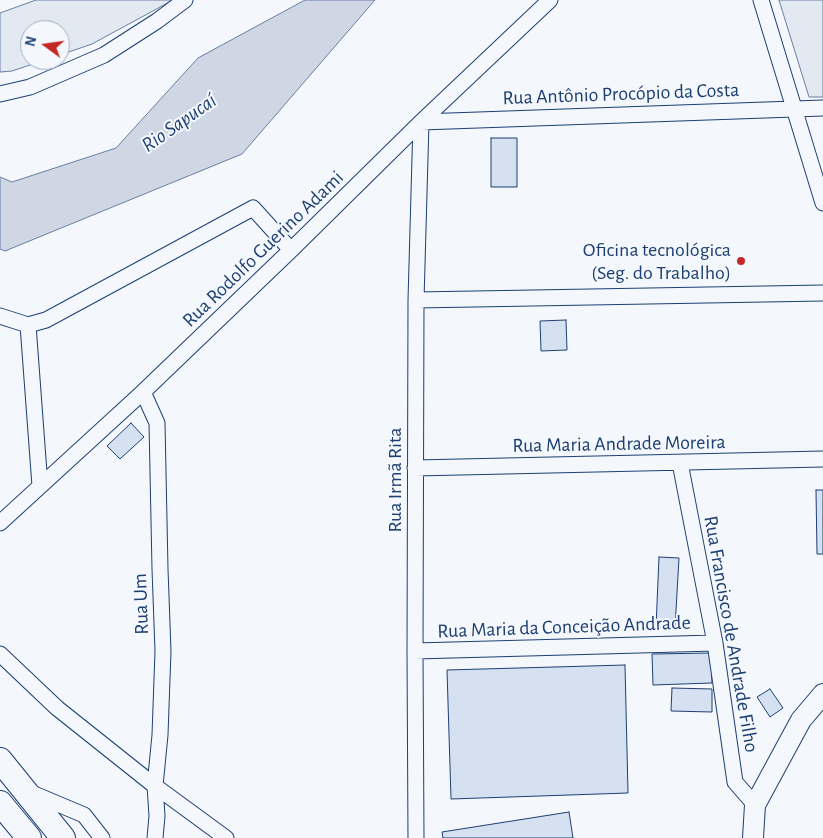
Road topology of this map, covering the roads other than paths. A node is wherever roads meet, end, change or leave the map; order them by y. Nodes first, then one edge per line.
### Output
1 (185, 0) edge
2 (550, 0) edge
3 (761, 0) edge
4 (0, 94) edge
5 (795, 108) junction
6 (823, 108) edge
7 (421, 122) junction
8 (823, 203) edge
9 (291, 250) junction
10 (823, 293) edge
11 (416, 300) junction
12 (0, 316) edge
13 (28, 325) junction
14 (143, 392) junction
15 (823, 459) edge
16 (680, 463) junction
17 (416, 468) junction
18 (40, 486) junction
19 (0, 523) edge
20 (715, 643) junction
21 (414, 651) junction
22 (0, 654) edge
23 (823, 694) edge
24 (0, 760) edge
25 (155, 786) junction
26 (23, 789) junction
27 (0, 803) edge
28 (755, 805) junction
29 (29, 838) edge
30 (63, 838) edge
31 (102, 838) edge
32 (155, 838) edge
33 (226, 838) edge
34 (416, 838) edge
35 (753, 838) edge

1 - 4 street
2 - 7 street, Rua Rodolfo Guerino Adami
3 - 5 street
5 - 6 street, Rua Antônio Procópio da Costa
5 - 7 street, Rua Antônio Procópio da Costa
5 - 8 street
7 - 9 street, Rua Rodolfo Guerino Adami
7 - 11 street, Rua Irmã Rita
9 - 13 street
9 - 14 street, Rua Rodolfo Guerino Adami
10 - 11 street
11 - 17 street, Rua Irmã Rita
12 - 13 street
13 - 18 street
14 - 18 street, Rua Rodolfo Guerino Adami
14 - 25 street, Rua Um
15 - 16 street, Rua Maria Andrade Moreira
16 - 17 street, Rua Maria Andrade Moreira
16 - 20 street, Rua Francisco de Andrade Filho
17 - 21 street, Rua Irmã Rita
18 - 19 street, Rua Rodolfo Guerino Adami
20 - 21 street, Rua Maria da Conceição Andrade
20 - 28 street, Rua Francisco de Andrade Filho
21 - 34 street, Rua Irmã Rita
22 - 25 street
23 - 28 main road
24 - 26 highway
25 - 32 street, Rua Um
25 - 33 street
26 - 30 highway
26 - 31 street
27 - 29 highway
28 - 35 main road

